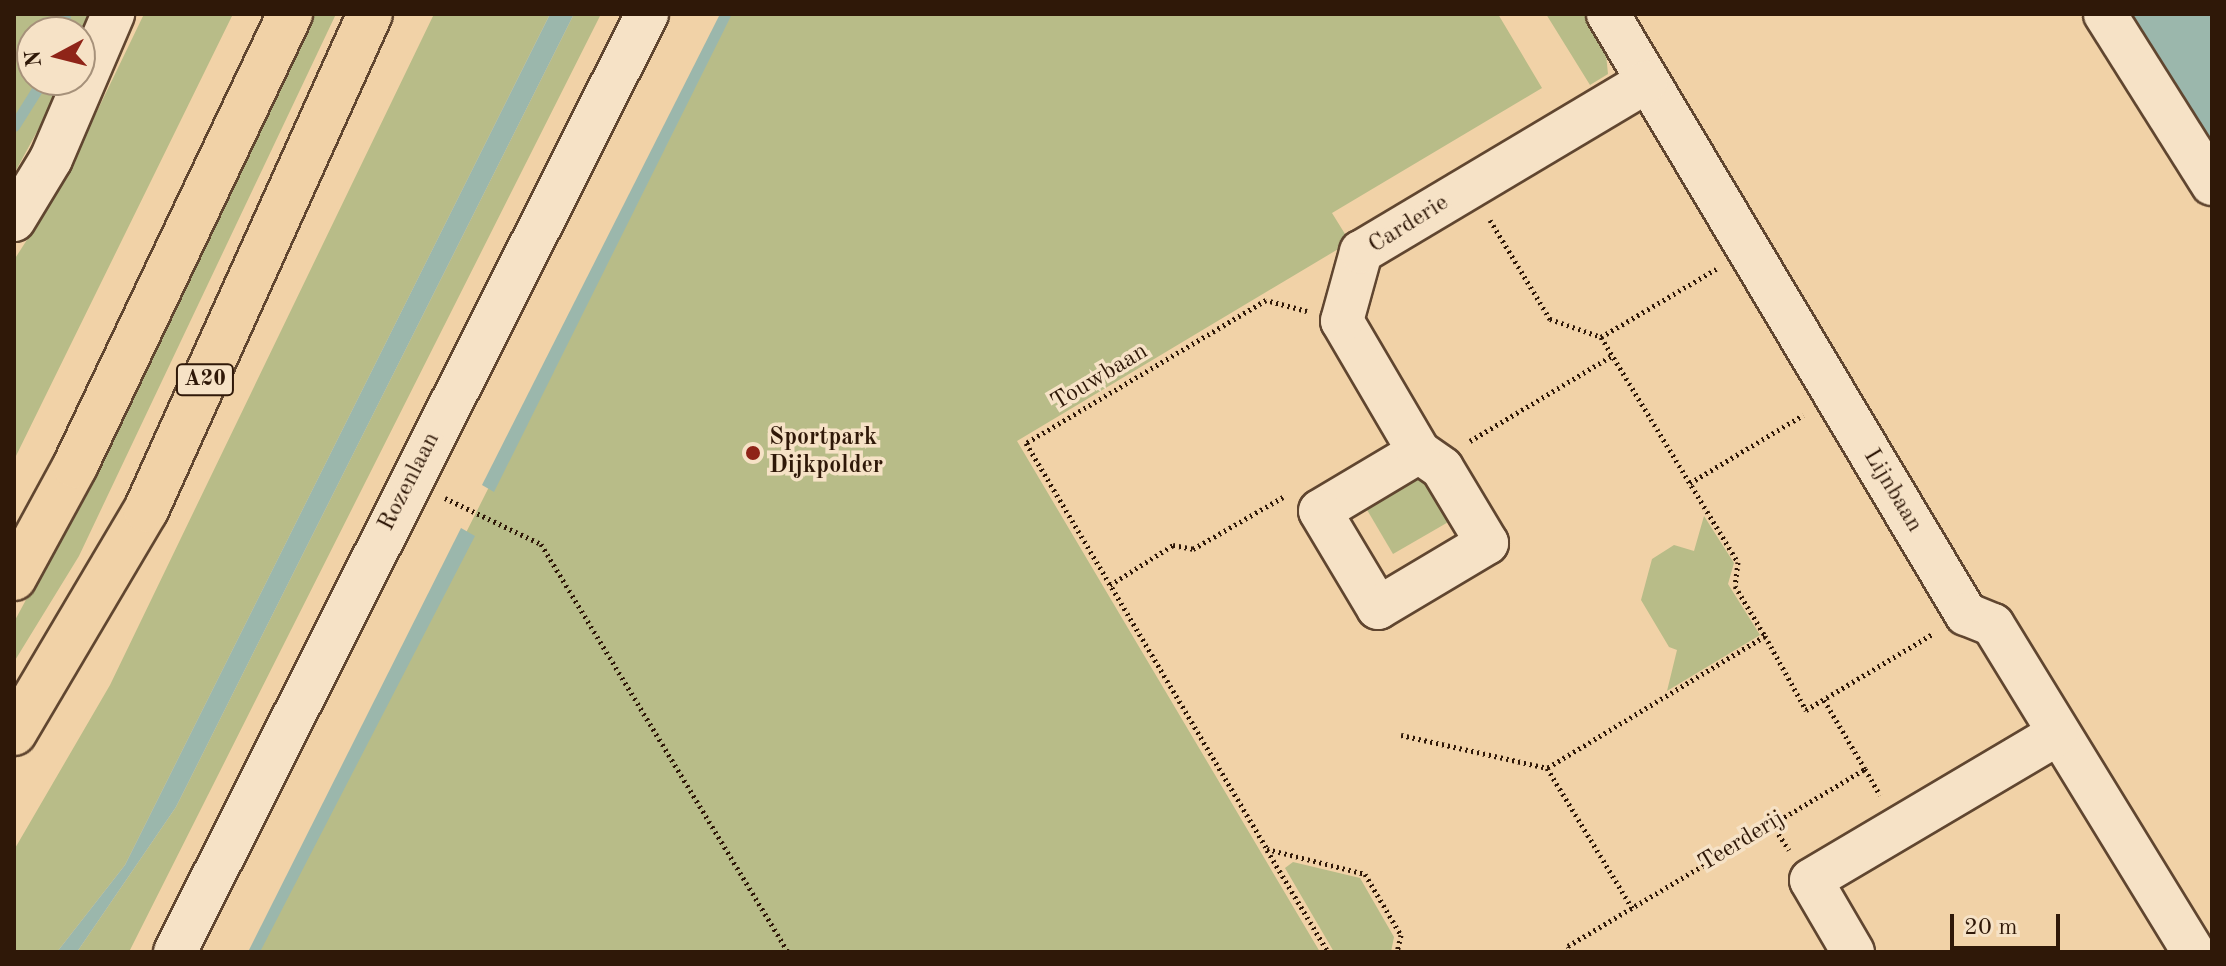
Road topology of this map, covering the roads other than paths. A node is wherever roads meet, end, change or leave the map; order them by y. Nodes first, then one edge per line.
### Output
1 (113, 14) edge
2 (290, 14) edge
3 (370, 14) edge
4 (647, 14) edge
5 (1608, 14) edge
6 (2105, 14) edge
7 (1646, 82) junction
8 (2212, 184) edge
9 (14, 220) edge
10 (1427, 457) junction
11 (14, 578) edge
12 (14, 733) edge
13 (2056, 735) junction
14 (2212, 947) edge
15 (175, 952) edge
16 (1853, 952) edge
17 (2193, 952) edge
18 (2203, 952) edge

1 - 9 street
2 - 11 highway
3 - 12 highway, A20
4 - 15 street, Rozenlaan
5 - 7 street, Lijnbaan
6 - 8 street
7 - 10 street, Carderie
7 - 13 street, Lijnbaan
10 - 10 street
13 - 16 street
13 - 17 street, Lijnbaan
14 - 18 street

